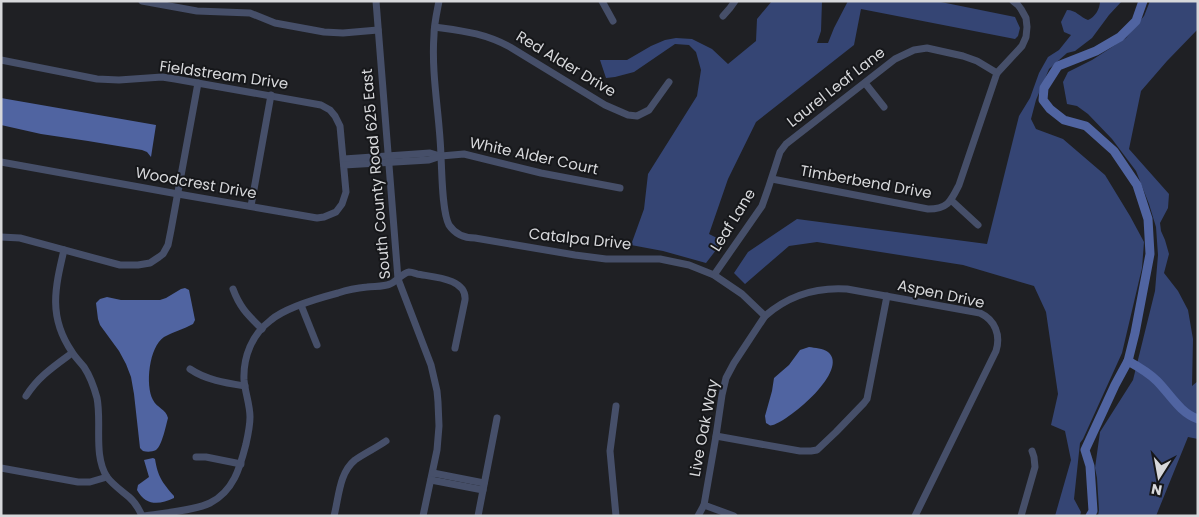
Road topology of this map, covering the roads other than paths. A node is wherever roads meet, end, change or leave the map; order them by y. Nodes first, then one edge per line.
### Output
1 (142, 1) edge
2 (376, 1) edge
3 (439, 1) edge
4 (602, 1) edge
5 (735, 1) edge
6 (1013, 1) edge
7 (157, 3) edge
8 (722, 16) dead end
9 (613, 21) dead end
10 (434, 27) junction
11 (378, 30) junction
12 (1, 60) edge
13 (996, 73) junction
14 (669, 82) dead end
15 (198, 83) junction
16 (865, 83) junction
17 (271, 95) junction
18 (884, 107) dead end
19 (441, 156) junction
20 (388, 158) junction
21 (1, 162) edge
22 (344, 162) junction
23 (772, 179) junction
24 (620, 188) dead end
25 (178, 194) junction
26 (952, 201) junction
27 (251, 206) junction
28 (978, 225) dead end
29 (1, 237) edge
30 (64, 250) junction
31 (714, 275) junction
32 (398, 279) junction
33 (234, 289) dead end
34 (886, 296) junction
35 (301, 305) junction
36 (765, 316) junction
37 (262, 328) junction
38 (317, 345) dead end
39 (455, 348) dead end
40 (72, 353) junction
41 (190, 369) dead end
42 (245, 386) junction
43 (26, 396) dead end
44 (616, 406) dead end
45 (497, 418) dead end
46 (716, 436) junction
47 (386, 442) dead end
48 (1032, 450) dead end
49 (196, 457) dead end
50 (241, 464) junction
51 (1, 468) edge
52 (107, 477) junction
53 (432, 477) junction
54 (483, 486) junction
55 (704, 505) junction
56 (143, 516) edge
57 (334, 516) edge
58 (423, 516) edge
59 (478, 516) edge
60 (616, 516) edge
61 (698, 516) edge
62 (734, 516) edge
63 (915, 516) edge
64 (1021, 516) edge

1 - 7 street
2 - 11 street, South County Road 625 East
3 - 10 street, Catalpa Drive
4 - 9 street
5 - 8 street
6 - 13 street
7 - 11 street
10 - 14 street, Red Alder Drive
10 - 19 street, Catalpa Drive
11 - 20 street, South County Road 625 East
12 - 15 street, Fieldstream Drive
13 - 16 street, Laurel Leaf Lane
13 - 26 street, Timberbend Drive
15 - 17 street, Fieldstream Drive
15 - 25 street
16 - 18 street
16 - 23 street, Laurel Leaf Lane
17 - 22 street, Fieldstream Drive
17 - 27 street
19 - 20 street, White Alder Court
19 - 24 street, White Alder Court
19 - 31 street, Catalpa Drive
20 - 22 street
20 - 32 street, South County Road 625 East
21 - 25 street, Woodcrest Drive
22 - 27 street, Woodcrest Drive
23 - 26 street, Timberbend Drive
23 - 31 street, Leaf Lane
25 - 27 street, Woodcrest Drive
25 - 30 street
26 - 28 street
29 - 30 street
30 - 40 street
31 - 36 street, Catalpa Drive
32 - 35 street
32 - 39 street
32 - 53 street, South County Road 625 East
33 - 37 street
34 - 36 street, Aspen Drive
34 - 46 street
34 - 63 street, Aspen Drive
35 - 37 street
35 - 38 street
36 - 46 street, Live Oak Way
37 - 42 street
40 - 43 street
40 - 52 street
41 - 42 street
42 - 50 street
44 - 60 street
45 - 54 street
46 - 55 street, Live Oak Way
47 - 57 street
48 - 64 street
49 - 50 street
50 - 56 street
51 - 52 street
52 - 56 street
53 - 54 street
53 - 58 street, South County Road 625 East
54 - 59 street
55 - 61 street, Live Oak Way
55 - 62 street

